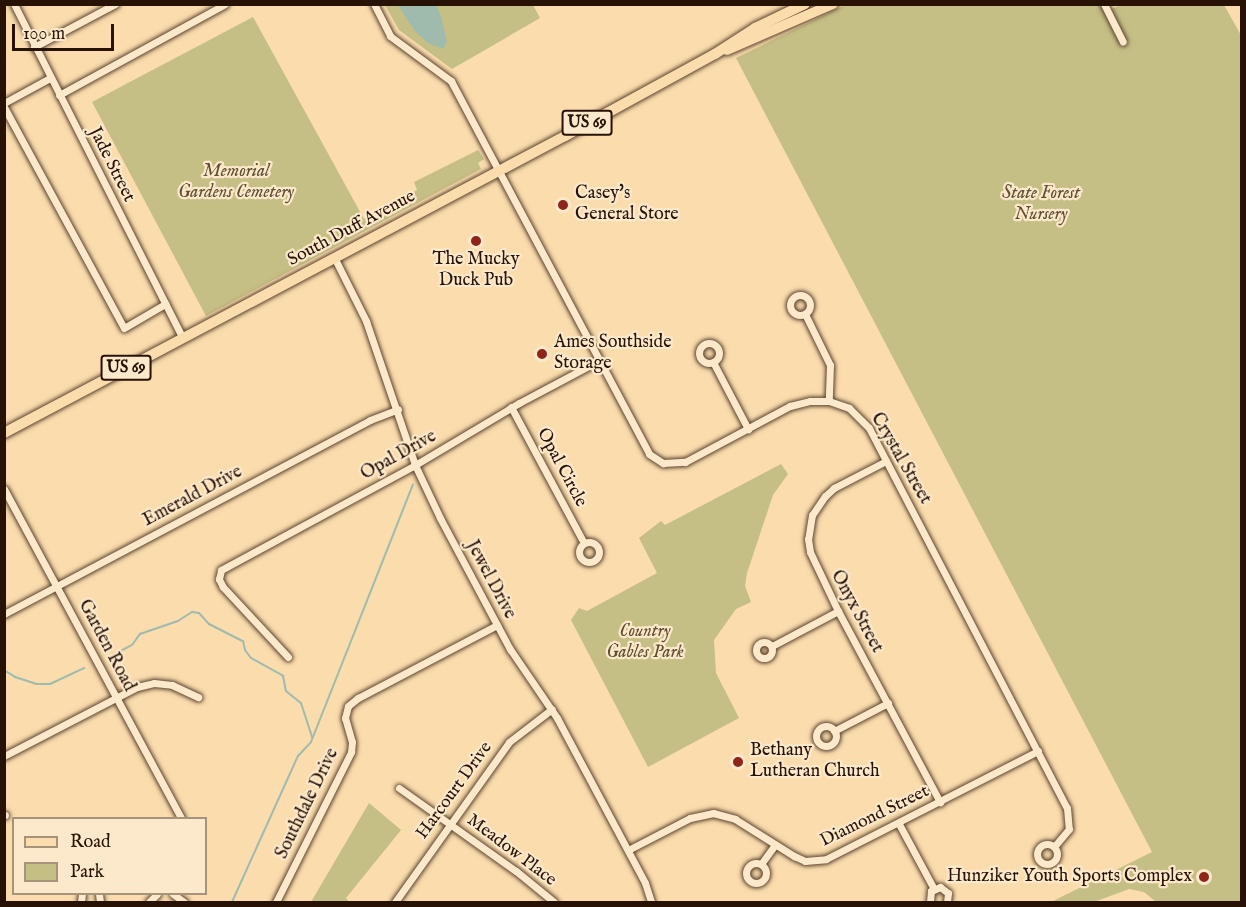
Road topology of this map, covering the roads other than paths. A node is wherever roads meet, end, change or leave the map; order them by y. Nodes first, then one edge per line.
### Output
1 (115, 4) edge
2 (225, 4) edge
3 (374, 4) edge
4 (805, 4) edge
5 (833, 4) edge
6 (1104, 4) edge
7 (14, 5) edge
8 (1123, 42) dead end
9 (34, 47) junction
10 (715, 54) junction
11 (50, 78) junction
12 (59, 95) junction
13 (4, 105) edge
14 (497, 170) junction
15 (334, 257) junction
16 (165, 304) junction
17 (805, 314) dead end
18 (183, 338) junction
19 (598, 361) junction
20 (714, 362) dead end
21 (829, 401) junction
22 (511, 407) junction
23 (398, 409) junction
24 (748, 429) junction
25 (4, 432) edge
26 (886, 461) junction
27 (415, 465) junction
28 (4, 489) edge
29 (584, 543) dead end
30 (57, 586) junction
31 (838, 611) junction
32 (4, 614) edge
33 (497, 624) junction
34 (772, 646) dead end
35 (288, 657) dead end
36 (116, 697) junction
37 (198, 697) dead end
38 (888, 703) junction
39 (552, 709) junction
40 (834, 730) dead end
41 (1038, 751) junction
42 (4, 756) edge
43 (399, 788) dead end
44 (940, 802) junction
45 (181, 817) edge
46 (450, 824) junction
47 (899, 824) junction
48 (775, 845) junction
49 (1054, 847) dead end
50 (628, 850) junction
51 (761, 864) dead end
52 (934, 889) junction
53 (276, 903) edge
54 (395, 903) edge
55 (554, 903) edge
56 (651, 903) edge
57 (930, 903) edge
58 (947, 903) edge

1 - 9 street
2 - 12 street
3 - 14 street, Crystal Street
4 - 10 main road, South Duff Avenue / US 69
5 - 10 main road, South Duff Avenue / US 69
6 - 8 street
7 - 9 street, Jade Street
9 - 11 street, Jade Street
10 - 14 main road, South Duff Avenue / US 69
11 - 12 street, Jade Street
11 - 13 street
12 - 16 street, Jade Street
13 - 16 street
14 - 15 main road, South Duff Avenue / US 69
14 - 19 street, Crystal Street
15 - 18 main road, South Duff Avenue / US 69
15 - 23 street, Jewel Drive
16 - 18 street, Jade Street
17 - 21 street
18 - 25 main road, South Duff Avenue / US 69
19 - 22 street, Opal Drive
19 - 24 street, Crystal Street
20 - 24 street
21 - 24 street, Crystal Street
21 - 26 street, Crystal Street
22 - 27 street, Opal Drive
22 - 29 street, Opal Circle
23 - 27 street, Jewel Drive
23 - 30 street, Emerald Drive
26 - 31 street, Onyx Street
26 - 41 street, Crystal Street
27 - 33 street, Jewel Drive
27 - 35 street, Opal Drive
28 - 30 street, Garden Road
30 - 32 street, Emerald Drive
30 - 36 street, Garden Road
31 - 34 street
31 - 38 street, Onyx Street
33 - 39 street, Jewel Drive
33 - 53 street, Southdale Drive
36 - 37 street
36 - 42 street
36 - 45 street, Garden Road
38 - 40 street
38 - 44 street, Onyx Street
39 - 46 street, Harcourt Drive
39 - 50 street, Jewel Drive
41 - 44 street, Diamond Street
41 - 49 street, Crystal Street
43 - 46 street, Meadow Place
44 - 47 street, Diamond Street
46 - 54 street, Harcourt Drive
46 - 55 street, Meadow Place
47 - 48 street, Diamond Street
47 - 52 street
48 - 50 street, Diamond Street
48 - 51 street
50 - 56 street, Jewel Drive
52 - 57 street
52 - 58 street

